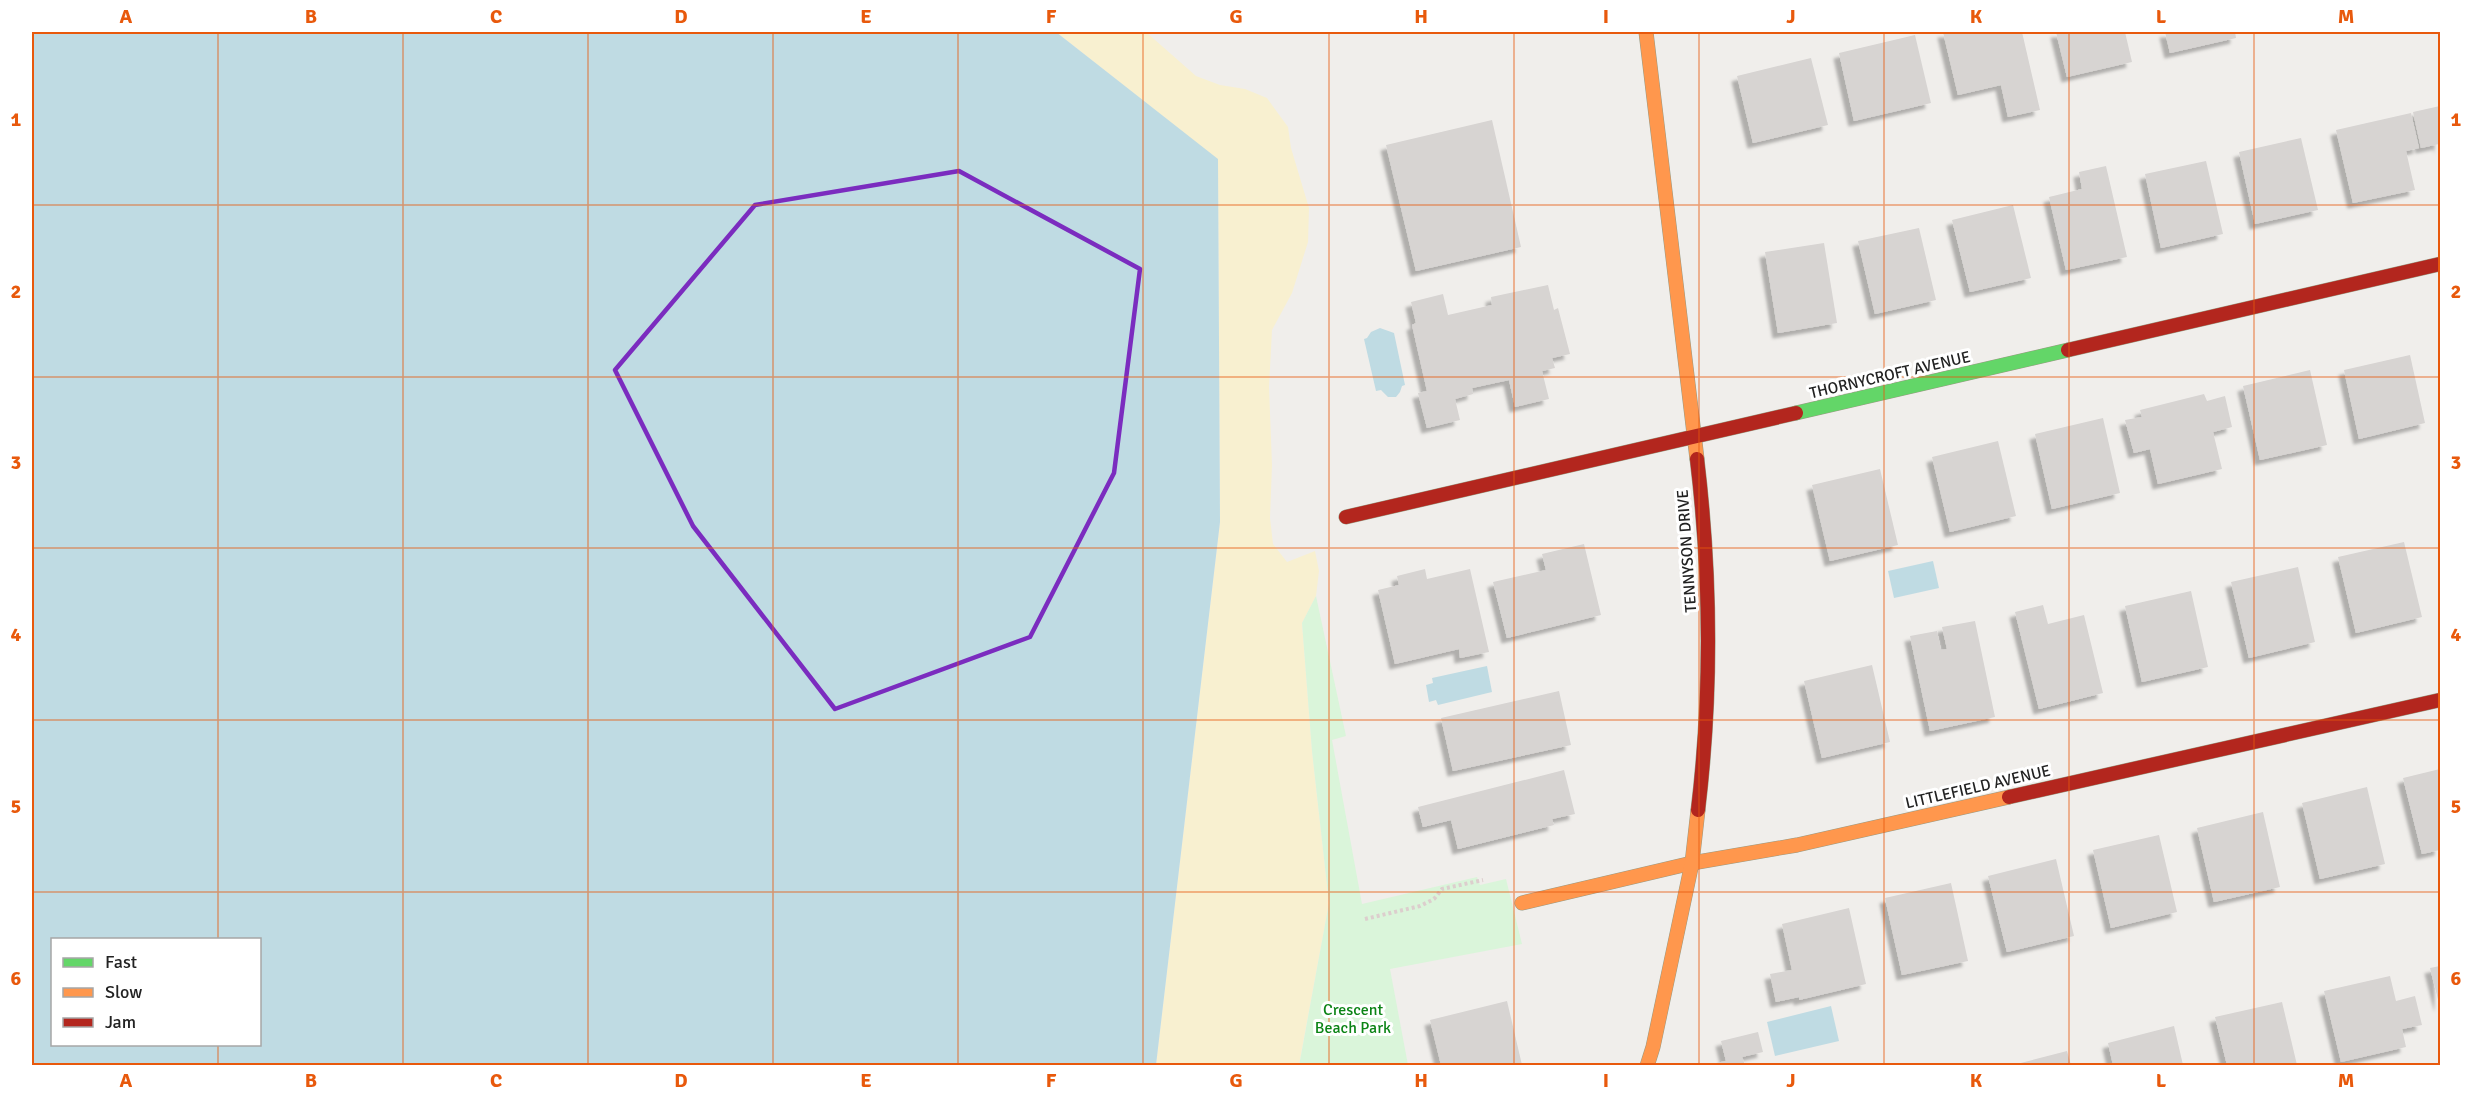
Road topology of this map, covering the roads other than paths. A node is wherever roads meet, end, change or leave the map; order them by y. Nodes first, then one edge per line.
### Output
1 (1646, 32) edge
2 (2440, 264) edge
3 (1693, 437) junction
4 (1346, 517) dead end
5 (2440, 700) edge
6 (1692, 863) junction
7 (1522, 903) dead end
8 (1647, 1065) edge

1 - 3 street, TENNYSON DRIVE
2 - 3 street, THORNYCROFT AVENUE
3 - 4 street, THORNYCROFT AVENUE
3 - 6 street, TENNYSON DRIVE
5 - 6 street, LITTLEFIELD AVENUE
6 - 7 street, LITTLEFIELD AVENUE
6 - 8 street, TENNYSON DRIVE

